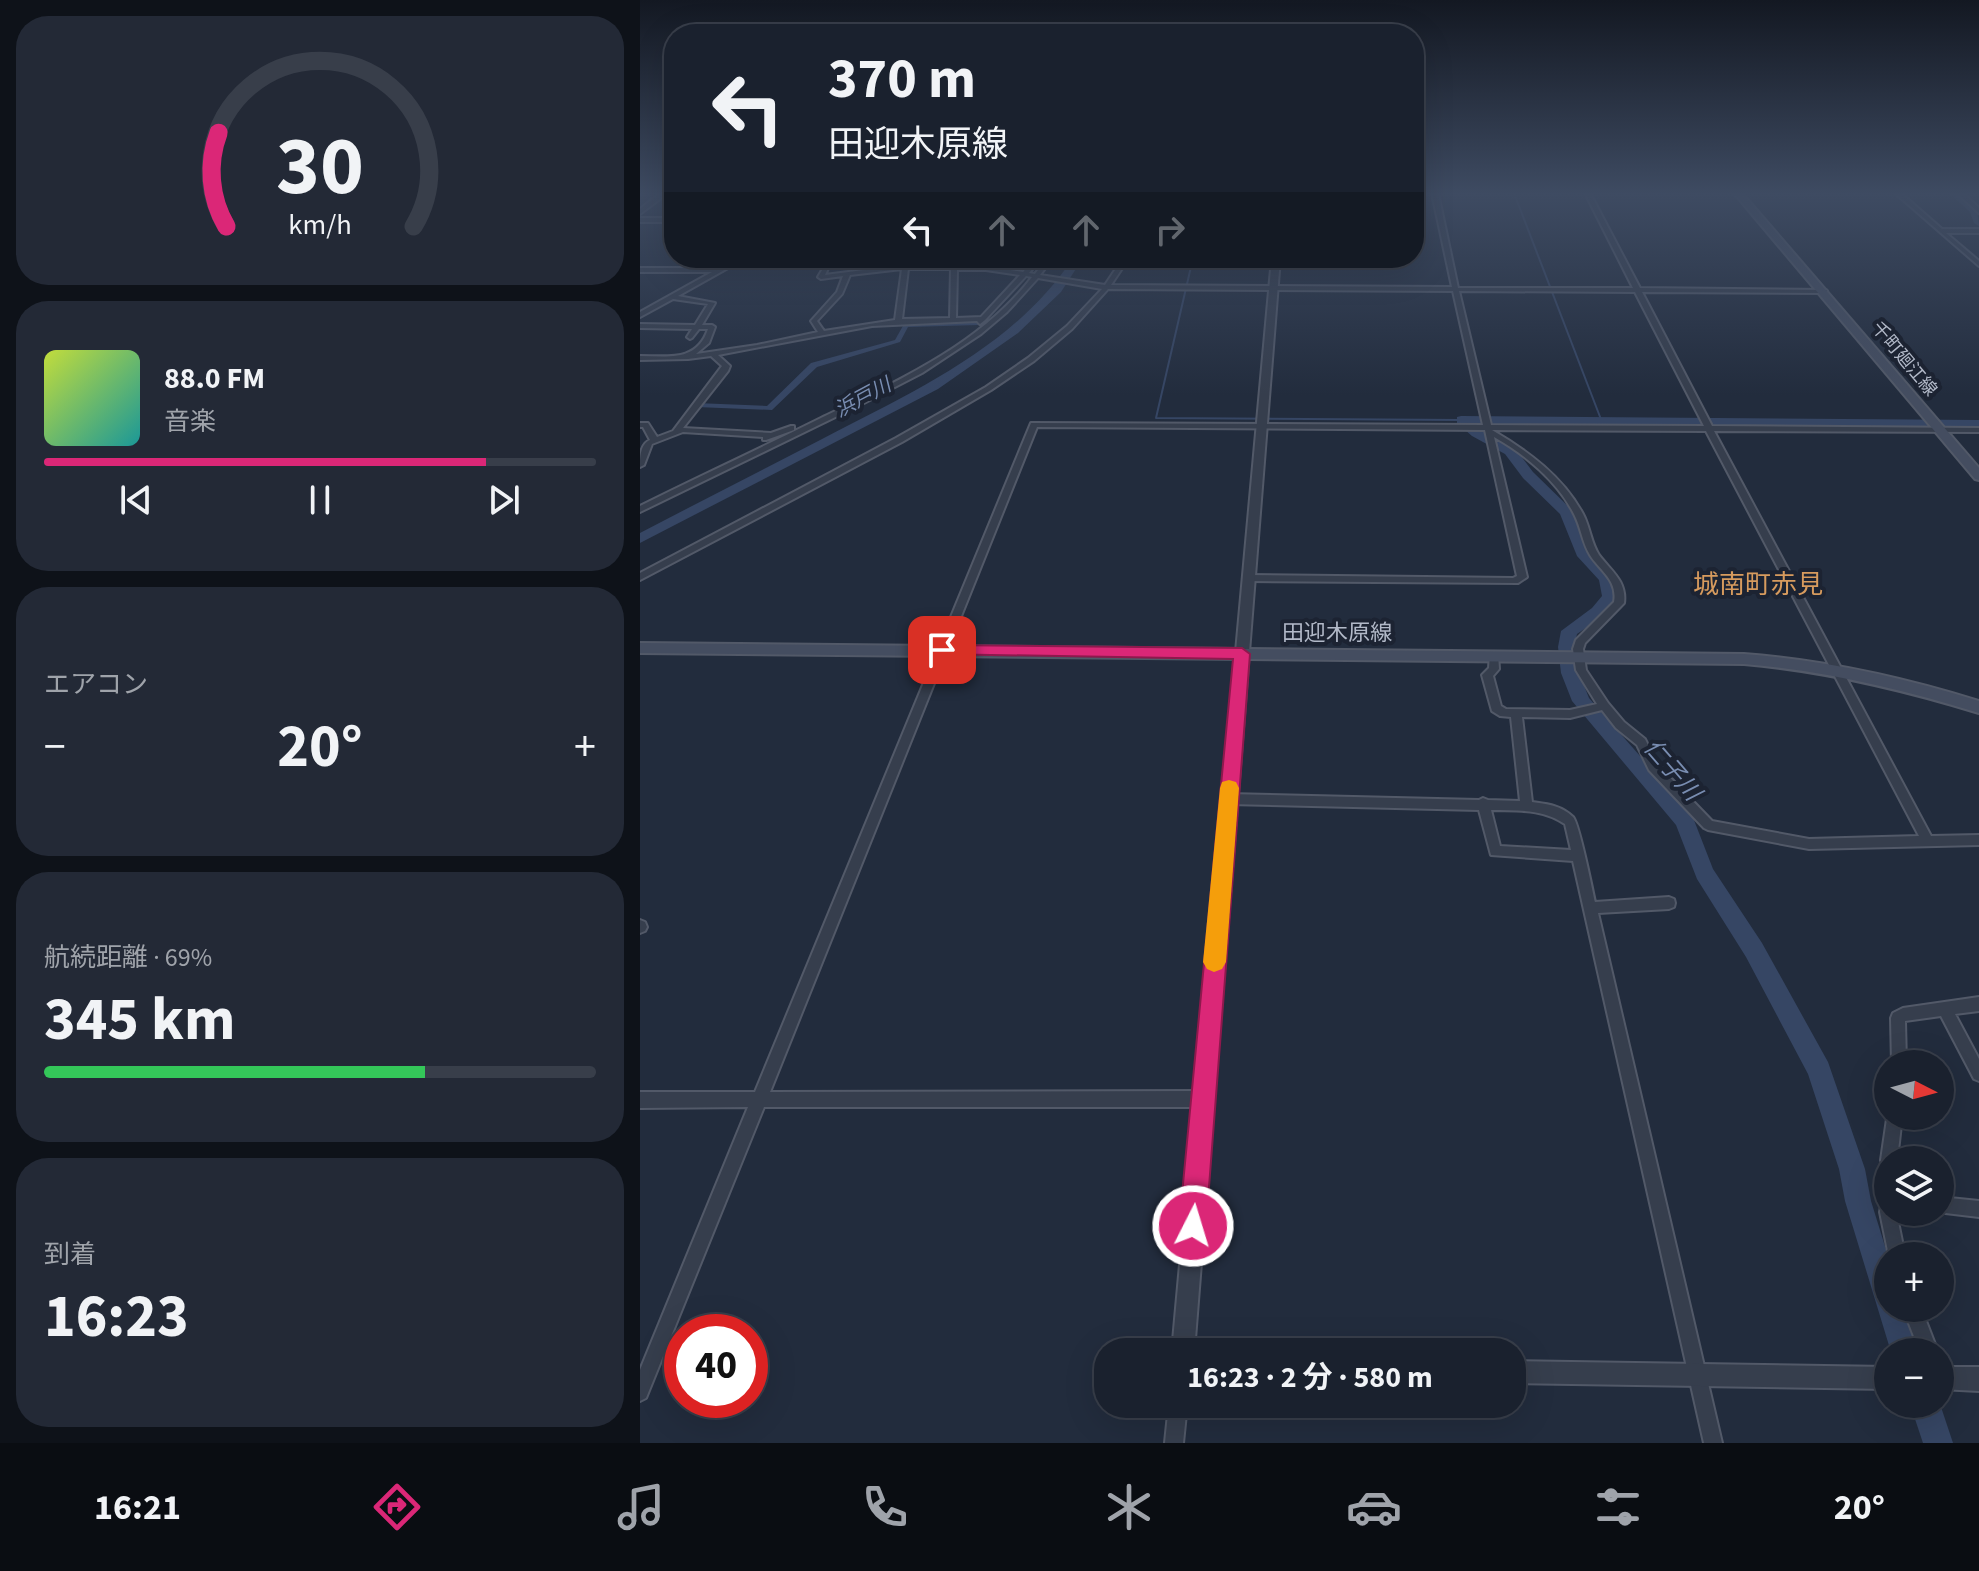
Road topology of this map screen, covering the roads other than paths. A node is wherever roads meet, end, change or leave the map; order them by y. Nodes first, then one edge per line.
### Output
1 (1448, 260) edge
2 (1622, 260) edge
3 (1797, 260) edge
4 (724, 268) edge
5 (824, 268) edge
6 (897, 268) edge
7 (905, 268) edge
8 (954, 268) joint
9 (976, 268) joint
10 (1031, 268) edge
11 (1043, 268) edge
12 (1119, 268) edge
13 (1275, 268) edge
14 (640, 270) edge
15 (692, 270) joint
16 (720, 270) junction
17 (847, 274) junction
18 (1025, 275) junction
19 (1036, 277) junction
20 (1107, 287) junction
21 (1453, 288) junction
22 (1273, 289) junction
23 (1637, 290) junction
24 (1824, 291) junction
25 (672, 297) junction
26 (640, 315) edge
27 (983, 319) junction
28 (953, 320) junction
29 (898, 321) junction
30 (640, 326) edge
31 (697, 327) junction
32 (823, 334) junction
33 (690, 337) dead end
34 (714, 356) junction
35 (688, 357) junction
36 (640, 358) edge
37 (1261, 419) junction
38 (640, 425) edge
39 (1488, 428) junction
40 (682, 430) junction
41 (1710, 430) junction
42 (1940, 430) junction
43 (1979, 430) edge
44 (766, 438) junction
45 (655, 441) junction
46 (754, 454) junction
47 (640, 465) edge
48 (1979, 476) edge
49 (640, 509) edge
50 (640, 577) edge
51 (1248, 578) junction
52 (640, 648) edge
53 (942, 650) junction
54 (1242, 654) junction
55 (1494, 656) junction
56 (1576, 656) junction
57 (1836, 669) junction
58 (1604, 706) junction
59 (1979, 707) edge
60 (1516, 714) junction
61 (1228, 799) junction
62 (1483, 803) junction
63 (1526, 806) junction
64 (1927, 840) junction
65 (1979, 840) edge
66 (1579, 856) junction
67 (1669, 903) dead end
68 (1591, 908) junction
69 (1979, 1004) edge
70 (1945, 1010) junction
71 (1899, 1050) edge
72 (1979, 1074) edge
73 (1203, 1099) junction
74 (640, 1100) edge
75 (758, 1103) junction
76 (1954, 1206) edge
77 (1979, 1209) edge
78 (1184, 1338) edge
79 (1526, 1372) edge
80 (1698, 1376) junction
81 (1954, 1377) edge
82 (1874, 1378) edge
83 (1979, 1379) edge
84 (640, 1392) edge
85 (1177, 1418) edge
86 (1174, 1443) edge
87 (1713, 1443) edge

1 - 21 street
2 - 23 street
3 - 24 main road, 千町廻江線
4 - 16 street
5 - 17 street
6 - 17 street
7 - 29 street
8 - 9 street
8 - 28 street
9 - 18 street
10 - 18 street
11 - 19 street
12 - 20 street
13 - 22 street
14 - 15 street
15 - 16 street
16 - 25 street
17 - 32 street
18 - 19 street
18 - 27 street
19 - 20 street
19 - 46 street
20 - 22 street
20 - 50 street
21 - 22 street
21 - 23 street
21 - 39 street
22 - 37 street
23 - 24 street
23 - 41 street
24 - 42 main road, 千町廻江線
25 - 26 street
25 - 31 street
27 - 28 street
27 - 44 street
28 - 29 street
29 - 32 street
30 - 31 street
31 - 33 street
31 - 35 street
32 - 34 street
34 - 35 street
34 - 40 street
35 - 36 street
37 - 39 street
37 - 51 street
37 - 53 street
38 - 45 street
39 - 41 street
39 - 51 street
39 - 56 street
40 - 44 street
40 - 45 street
41 - 42 street
41 - 57 street
42 - 43 street
42 - 48 main road, 千町廻江線
44 - 46 street
45 - 47 street
46 - 49 street
51 - 54 street
52 - 53 main road, 田迎木原線
53 - 54 main road, 田迎木原線
53 - 75 street
54 - 55 main road, 田迎木原線
54 - 61 street
55 - 56 main road, 田迎木原線
55 - 60 street
56 - 57 main road, 田迎木原線
56 - 58 street
57 - 59 main road, 田迎木原線
57 - 64 street
58 - 60 street
58 - 64 street
60 - 63 street
61 - 62 street
61 - 73 street
62 - 63 street
62 - 66 street
63 - 66 street
64 - 65 street
66 - 68 street
67 - 68 street
68 - 80 street
69 - 70 street
70 - 71 street
70 - 72 street
73 - 75 street
73 - 78 street
74 - 75 street
75 - 84 street
76 - 77 street
79 - 80 street
80 - 82 street
80 - 87 street
81 - 83 street
85 - 86 street

